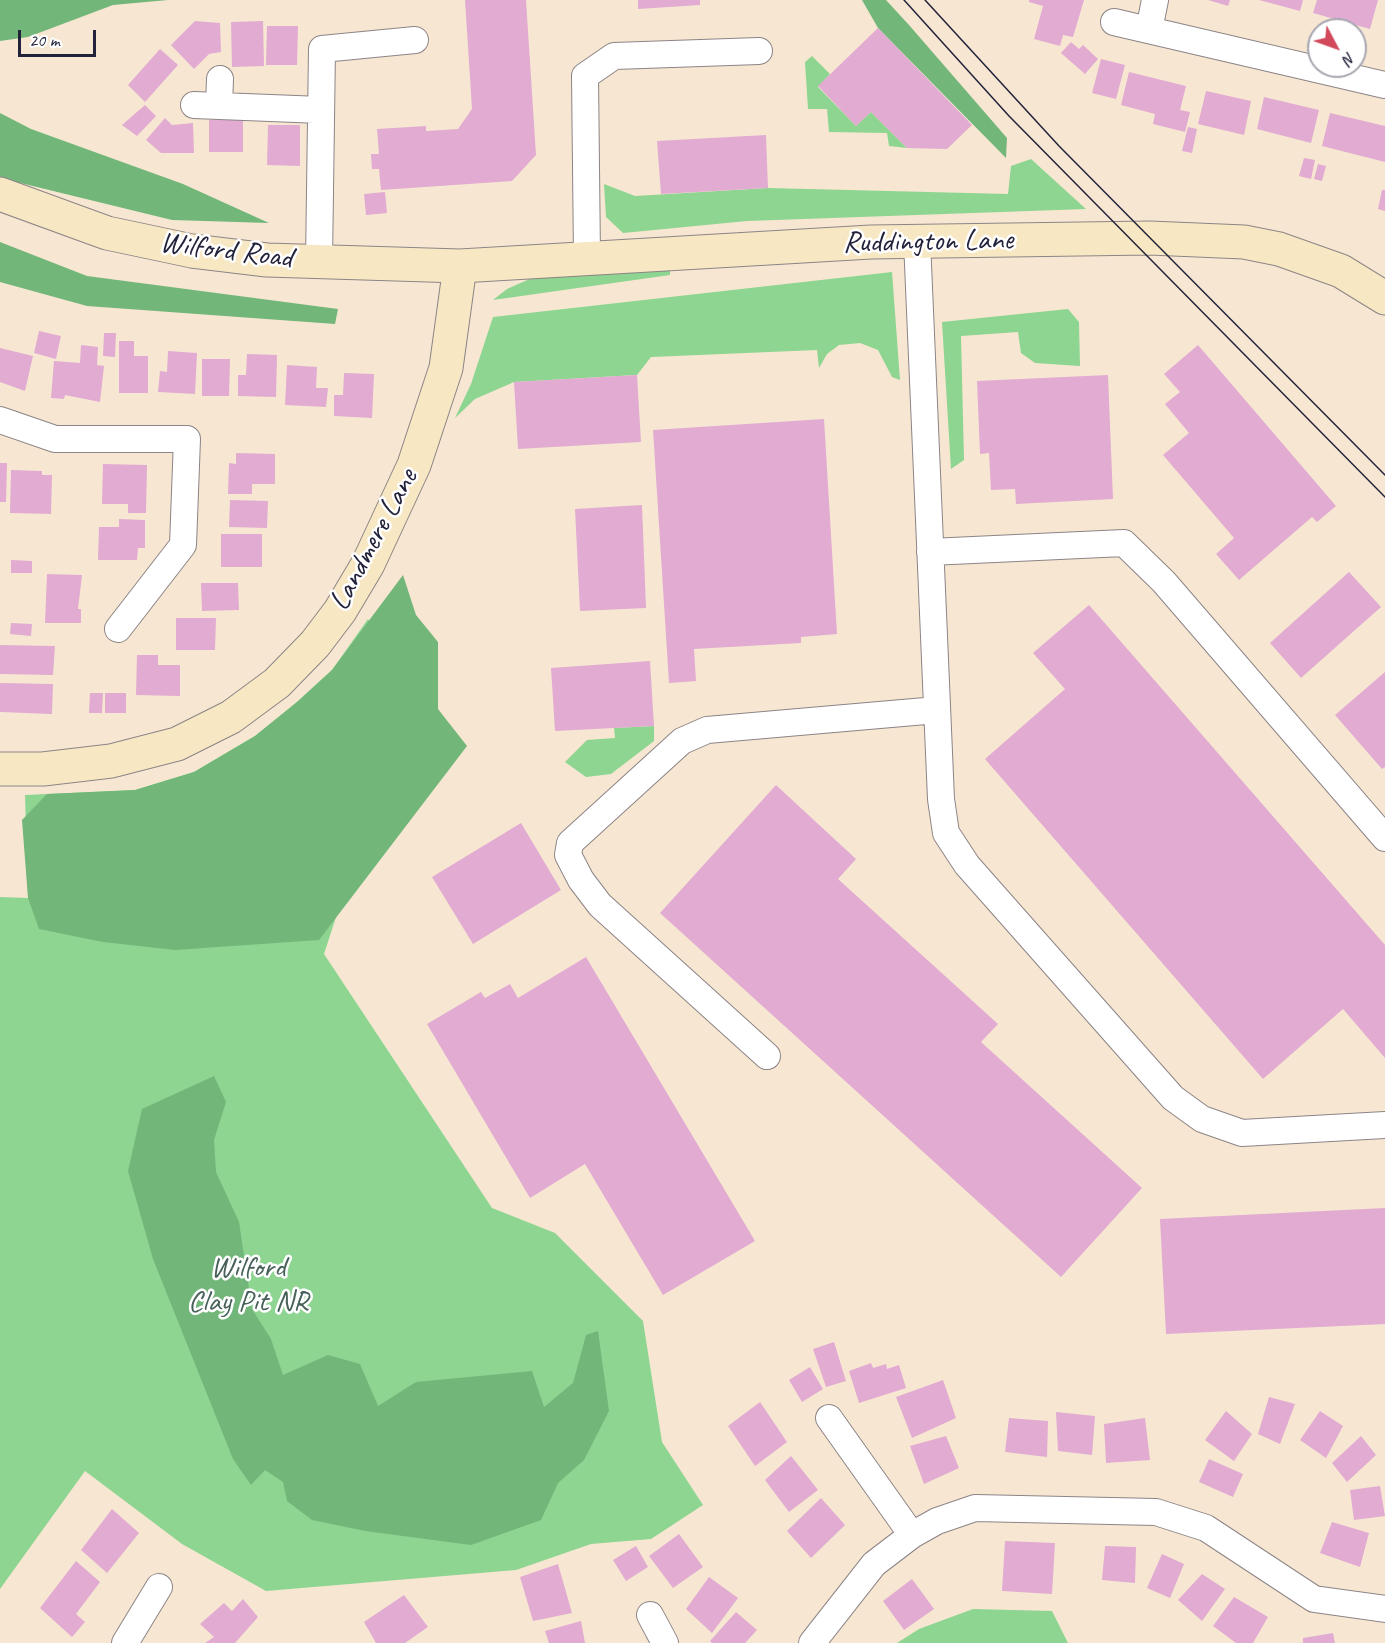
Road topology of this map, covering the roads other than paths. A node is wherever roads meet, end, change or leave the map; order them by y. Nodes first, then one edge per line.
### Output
1 (1155, 0) edge
2 (1114, 22) dead end
3 (1149, 30) junction
4 (415, 40) dead end
5 (759, 51) dead end
6 (220, 80) dead end
7 (1385, 85) edge
8 (194, 105) dead end
9 (219, 106) junction
10 (321, 110) junction
11 (0, 194) edge
12 (917, 241) junction
13 (587, 258) junction
14 (319, 262) junction
15 (459, 266) junction
16 (1385, 298) edge
17 (0, 420) edge
18 (930, 552) junction
19 (118, 629) dead end
20 (937, 710) junction
21 (0, 769) edge
22 (1385, 838) edge
23 (767, 1056) dead end
24 (1385, 1125) edge
25 (830, 1418) dead end
26 (912, 1535) junction
27 (159, 1587) dead end
28 (1385, 1609) edge
29 (650, 1615) dead end
30 (125, 1643) edge
31 (665, 1643) edge
32 (812, 1643) edge

1 - 3 street
2 - 3 street
3 - 7 street
4 - 10 street
5 - 13 street
6 - 9 street
8 - 9 street
9 - 10 street
10 - 14 street
11 - 14 main road, Wilford Road
12 - 13 main road, Ruddington Lane
12 - 16 main road, Ruddington Lane
12 - 18 street
13 - 15 main road, Ruddington Lane
14 - 15 main road, Wilford Road
15 - 21 main road, Landmere Lane
17 - 19 street
18 - 20 street
18 - 22 street
20 - 23 street
20 - 24 street
25 - 26 street
26 - 28 street
26 - 32 street
27 - 30 street
29 - 31 street

